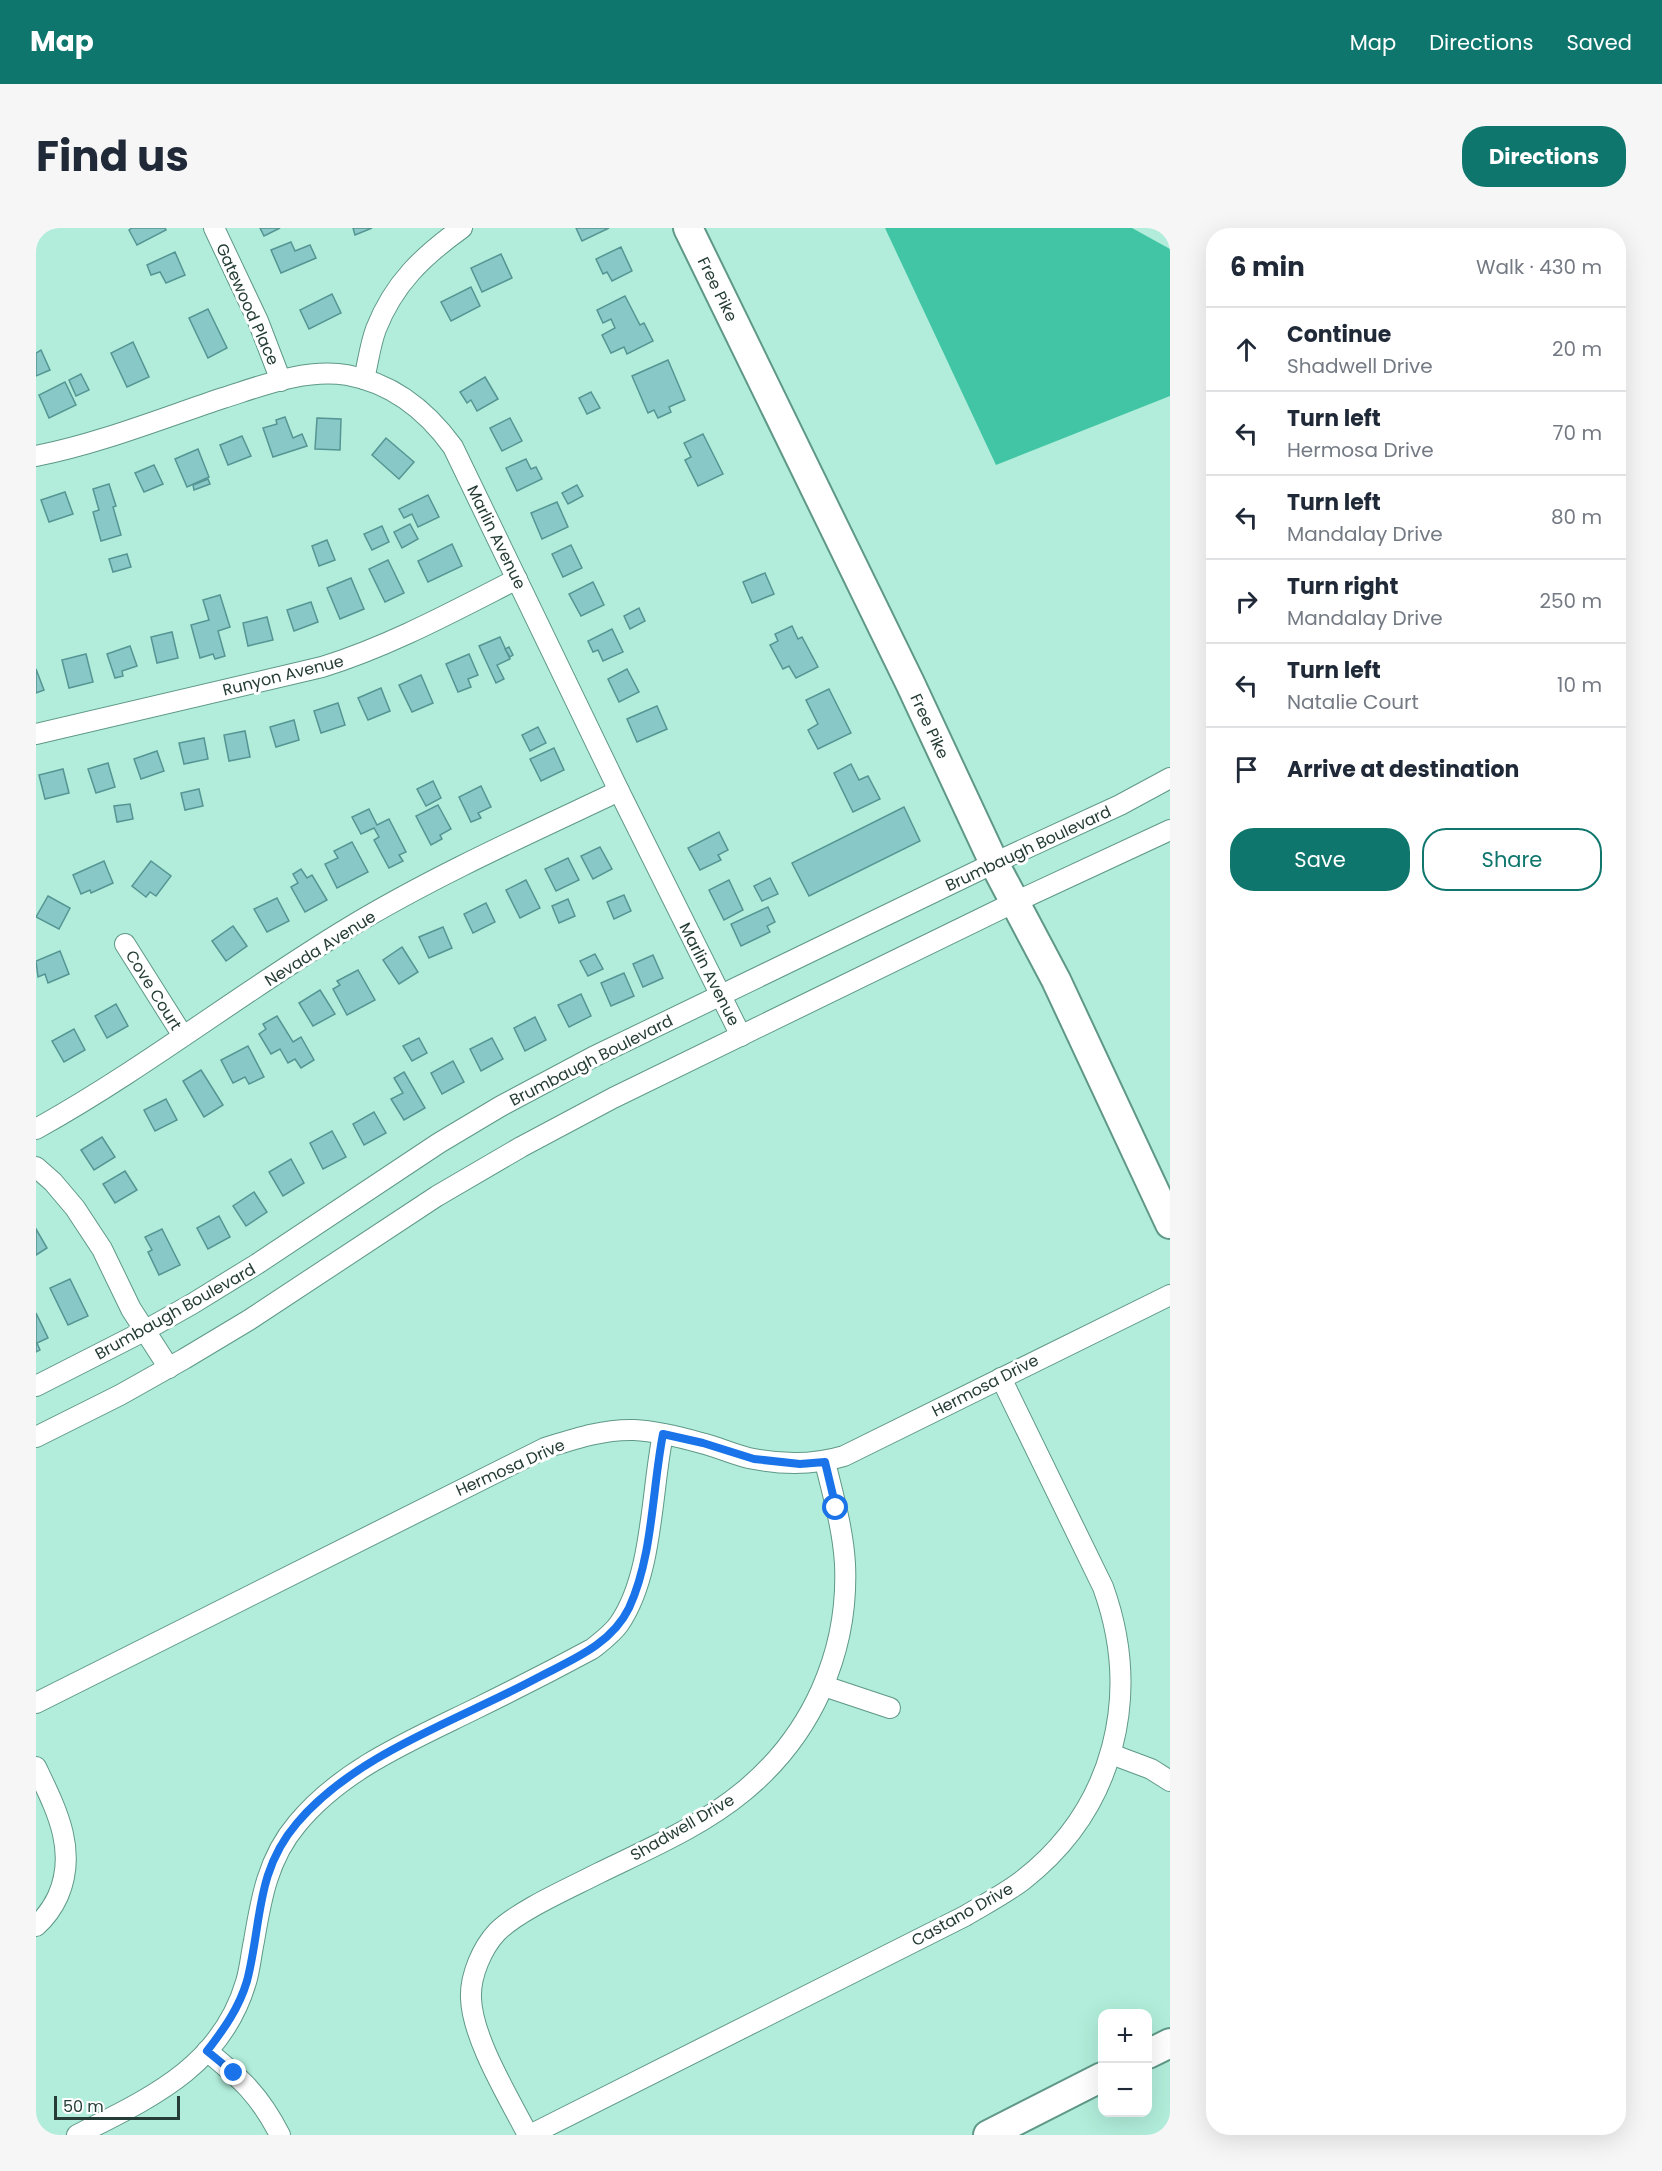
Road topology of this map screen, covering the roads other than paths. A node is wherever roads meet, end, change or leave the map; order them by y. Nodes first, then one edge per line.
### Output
1 (214, 228) edge
2 (462, 228) edge
3 (688, 228) edge
4 (364, 379) junction
5 (280, 381) junction
6 (36, 456) edge
7 (517, 579) junction
8 (36, 734) edge
9 (1170, 778) edge
10 (619, 791) junction
11 (1170, 830) edge
12 (994, 863) junction
13 (1015, 902) junction
14 (125, 944) dead end
15 (720, 995) junction
16 (183, 1036) junction
17 (741, 1036) junction
18 (36, 1129) edge
19 (36, 1167) edge
20 (1169, 1219) edge
21 (1170, 1294) edge
22 (144, 1331) junction
23 (169, 1368) junction
24 (1001, 1378) junction
25 (36, 1386) edge
26 (663, 1434) junction
27 (36, 1437) edge
28 (825, 1462) junction
29 (824, 1686) junction
30 (36, 1703) edge
31 (890, 1708) dead end
32 (1111, 1754) junction
33 (36, 1767) edge
34 (1170, 1781) edge
35 (36, 1926) edge
36 (1170, 2043) edge
37 (207, 2051) junction
38 (1152, 2052) edge
39 (1098, 2079) edge
40 (77, 2135) edge
41 (280, 2135) edge
42 (529, 2135) edge
43 (988, 2135) edge

1 - 5 street, Gatewood Place
2 - 4 street
3 - 12 main road, Free Pike
4 - 5 street, Marlin Avenue
4 - 7 street, Marlin Avenue
5 - 6 street, Marlin Avenue
7 - 8 street, Runyon Avenue
7 - 10 street, Marlin Avenue
9 - 12 street, Brumbaugh Boulevard
10 - 15 street, Marlin Avenue
10 - 16 street, Nevada Avenue
11 - 13 street
12 - 13 main road, Free Pike
12 - 15 street, Brumbaugh Boulevard
13 - 17 street
13 - 20 main road, Free Pike
14 - 16 street, Cove Court
15 - 17 street, Marlin Avenue
15 - 22 street, Brumbaugh Boulevard
16 - 18 street, Nevada Avenue
17 - 23 street
19 - 22 street
21 - 24 street, Hermosa Drive
22 - 23 street
22 - 25 street, Brumbaugh Boulevard
23 - 27 street
24 - 28 street, Hermosa Drive
24 - 32 street, Castano Drive
26 - 28 street, Hermosa Drive
26 - 30 street, Hermosa Drive
26 - 37 street
28 - 29 street, Shadwell Drive
29 - 31 street
29 - 42 street, Shadwell Drive
32 - 34 street
32 - 42 street, Castano Drive
33 - 35 street
36 - 38 main road
37 - 40 street
37 - 41 street
39 - 43 main road

